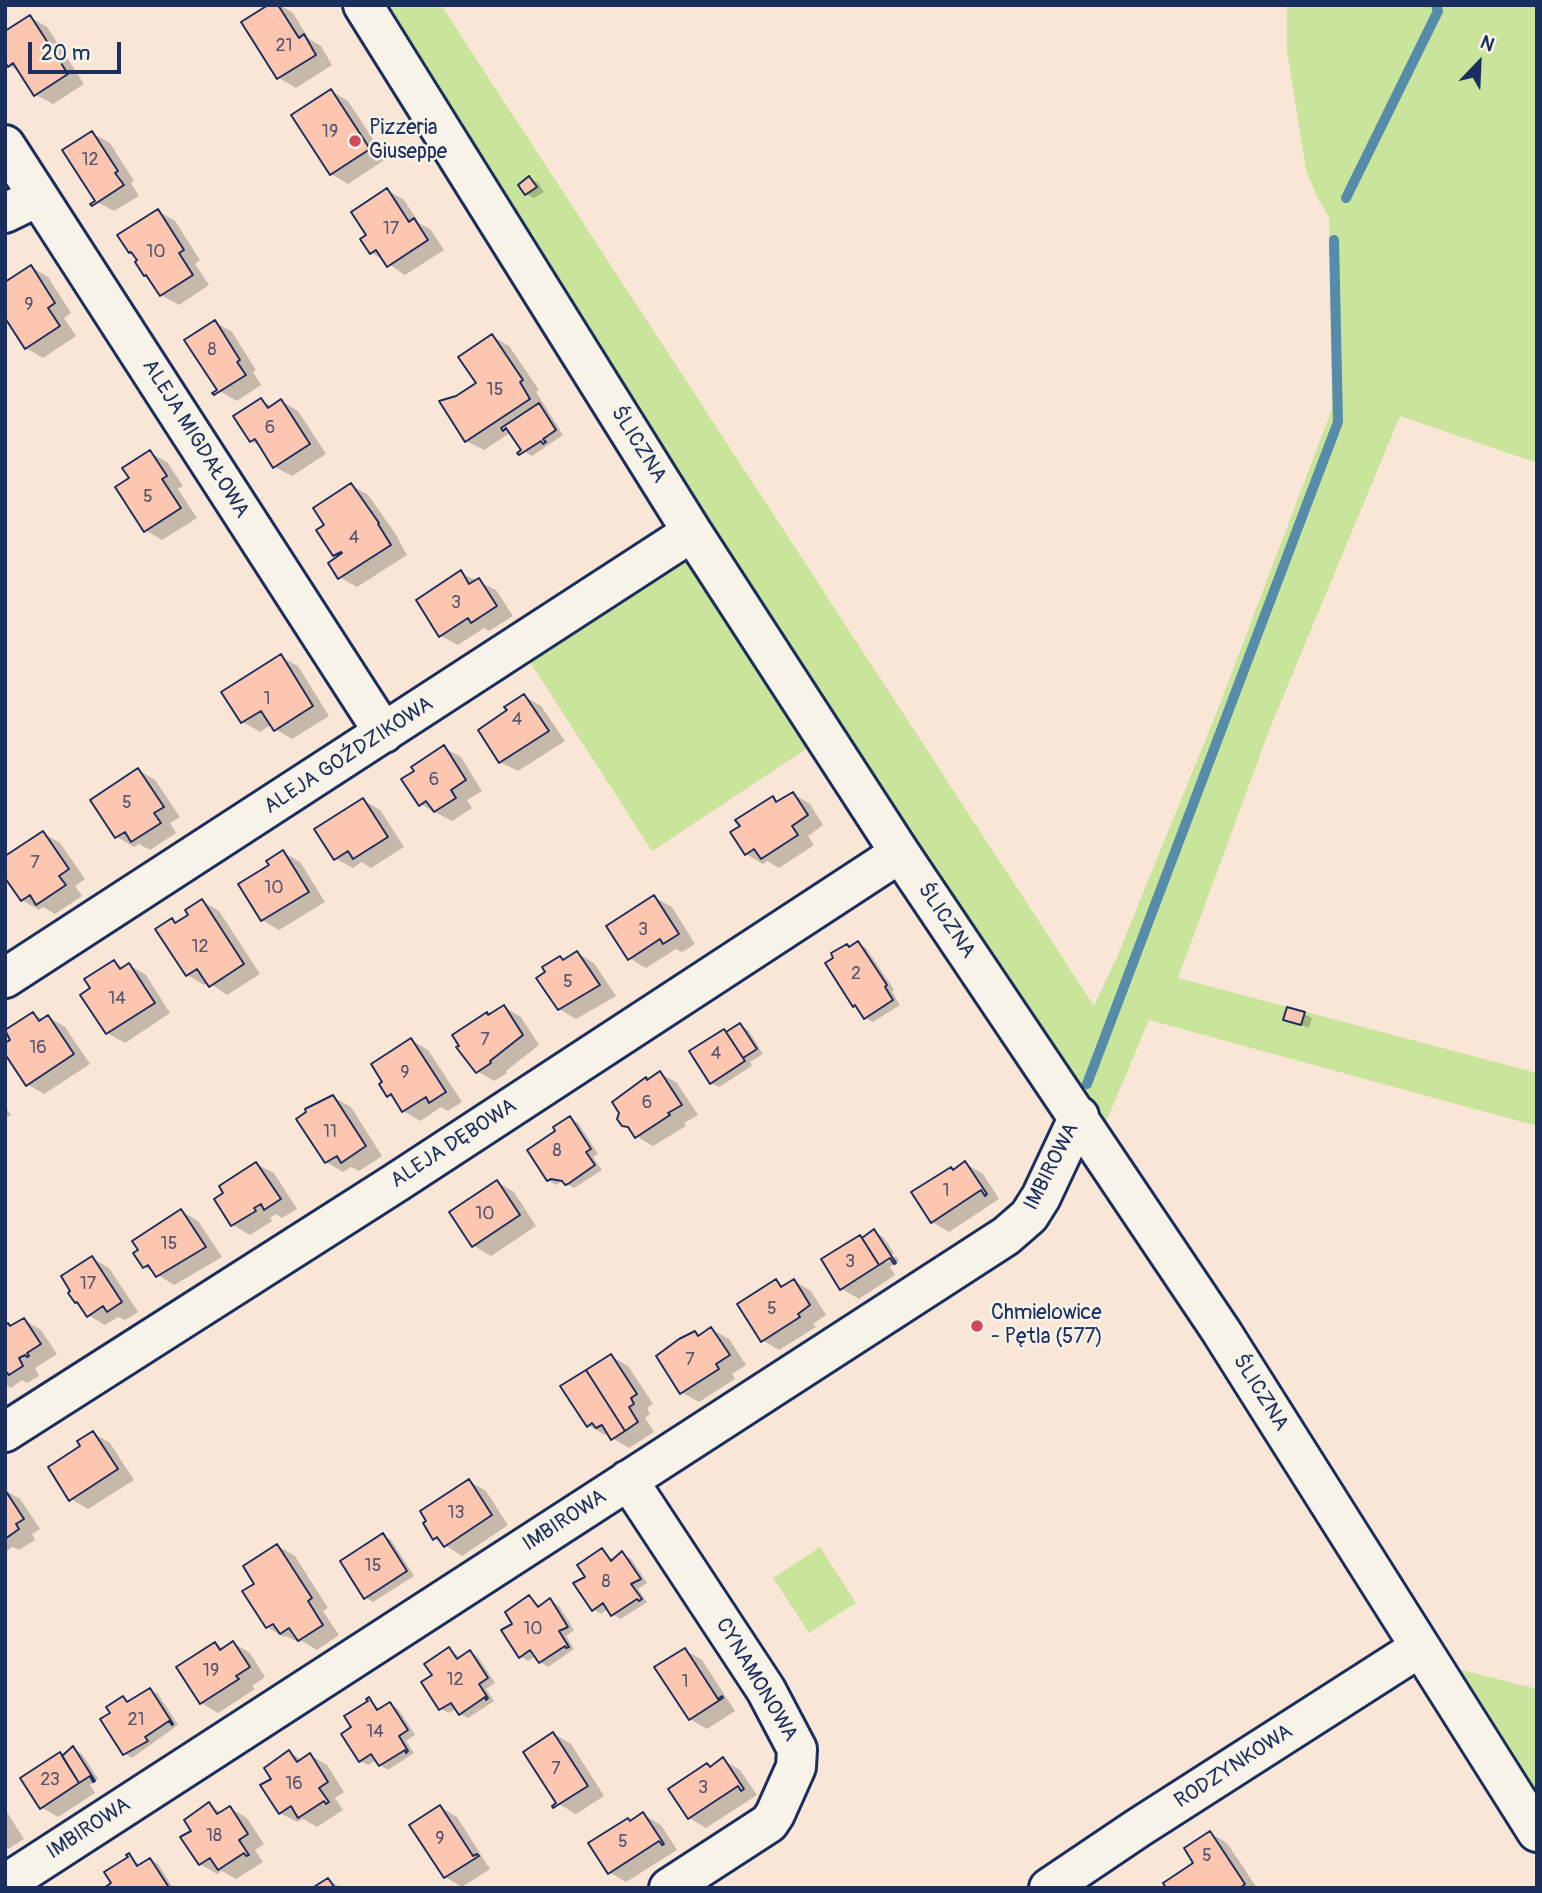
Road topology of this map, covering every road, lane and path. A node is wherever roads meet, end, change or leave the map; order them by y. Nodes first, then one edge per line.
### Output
1 (363, 5) edge
2 (5, 145) edge
3 (22, 205) edge
4 (692, 532) junction
5 (384, 733) junction
6 (900, 853) junction
7 (5, 978) edge
8 (1079, 1116) junction
9 (5, 1432) edge
10 (628, 1480) junction
11 (1419, 1648) junction
12 (1537, 1832) edge
13 (5, 1884) edge
14 (669, 1888) edge
15 (1049, 1888) edge

1 - 4 street, ŚLICZNA
2 - 3 street, ALEJA MIGDAŁOWA
3 - 5 street, ALEJA MIGDAŁOWA
4 - 5 street, ALEJA GOŹDZIKOWA
4 - 6 street, ŚLICZNA
5 - 7 street, ALEJA GOŹDZIKOWA
6 - 8 street, ŚLICZNA
6 - 9 street, ALEJA DĘBOWA
8 - 10 street, IMBIROWA
8 - 11 street, ŚLICZNA
10 - 13 street, IMBIROWA
10 - 14 street, CYNAMONOWA
11 - 12 street, ŚLICZNA
11 - 15 street, RODZYNKOWA

